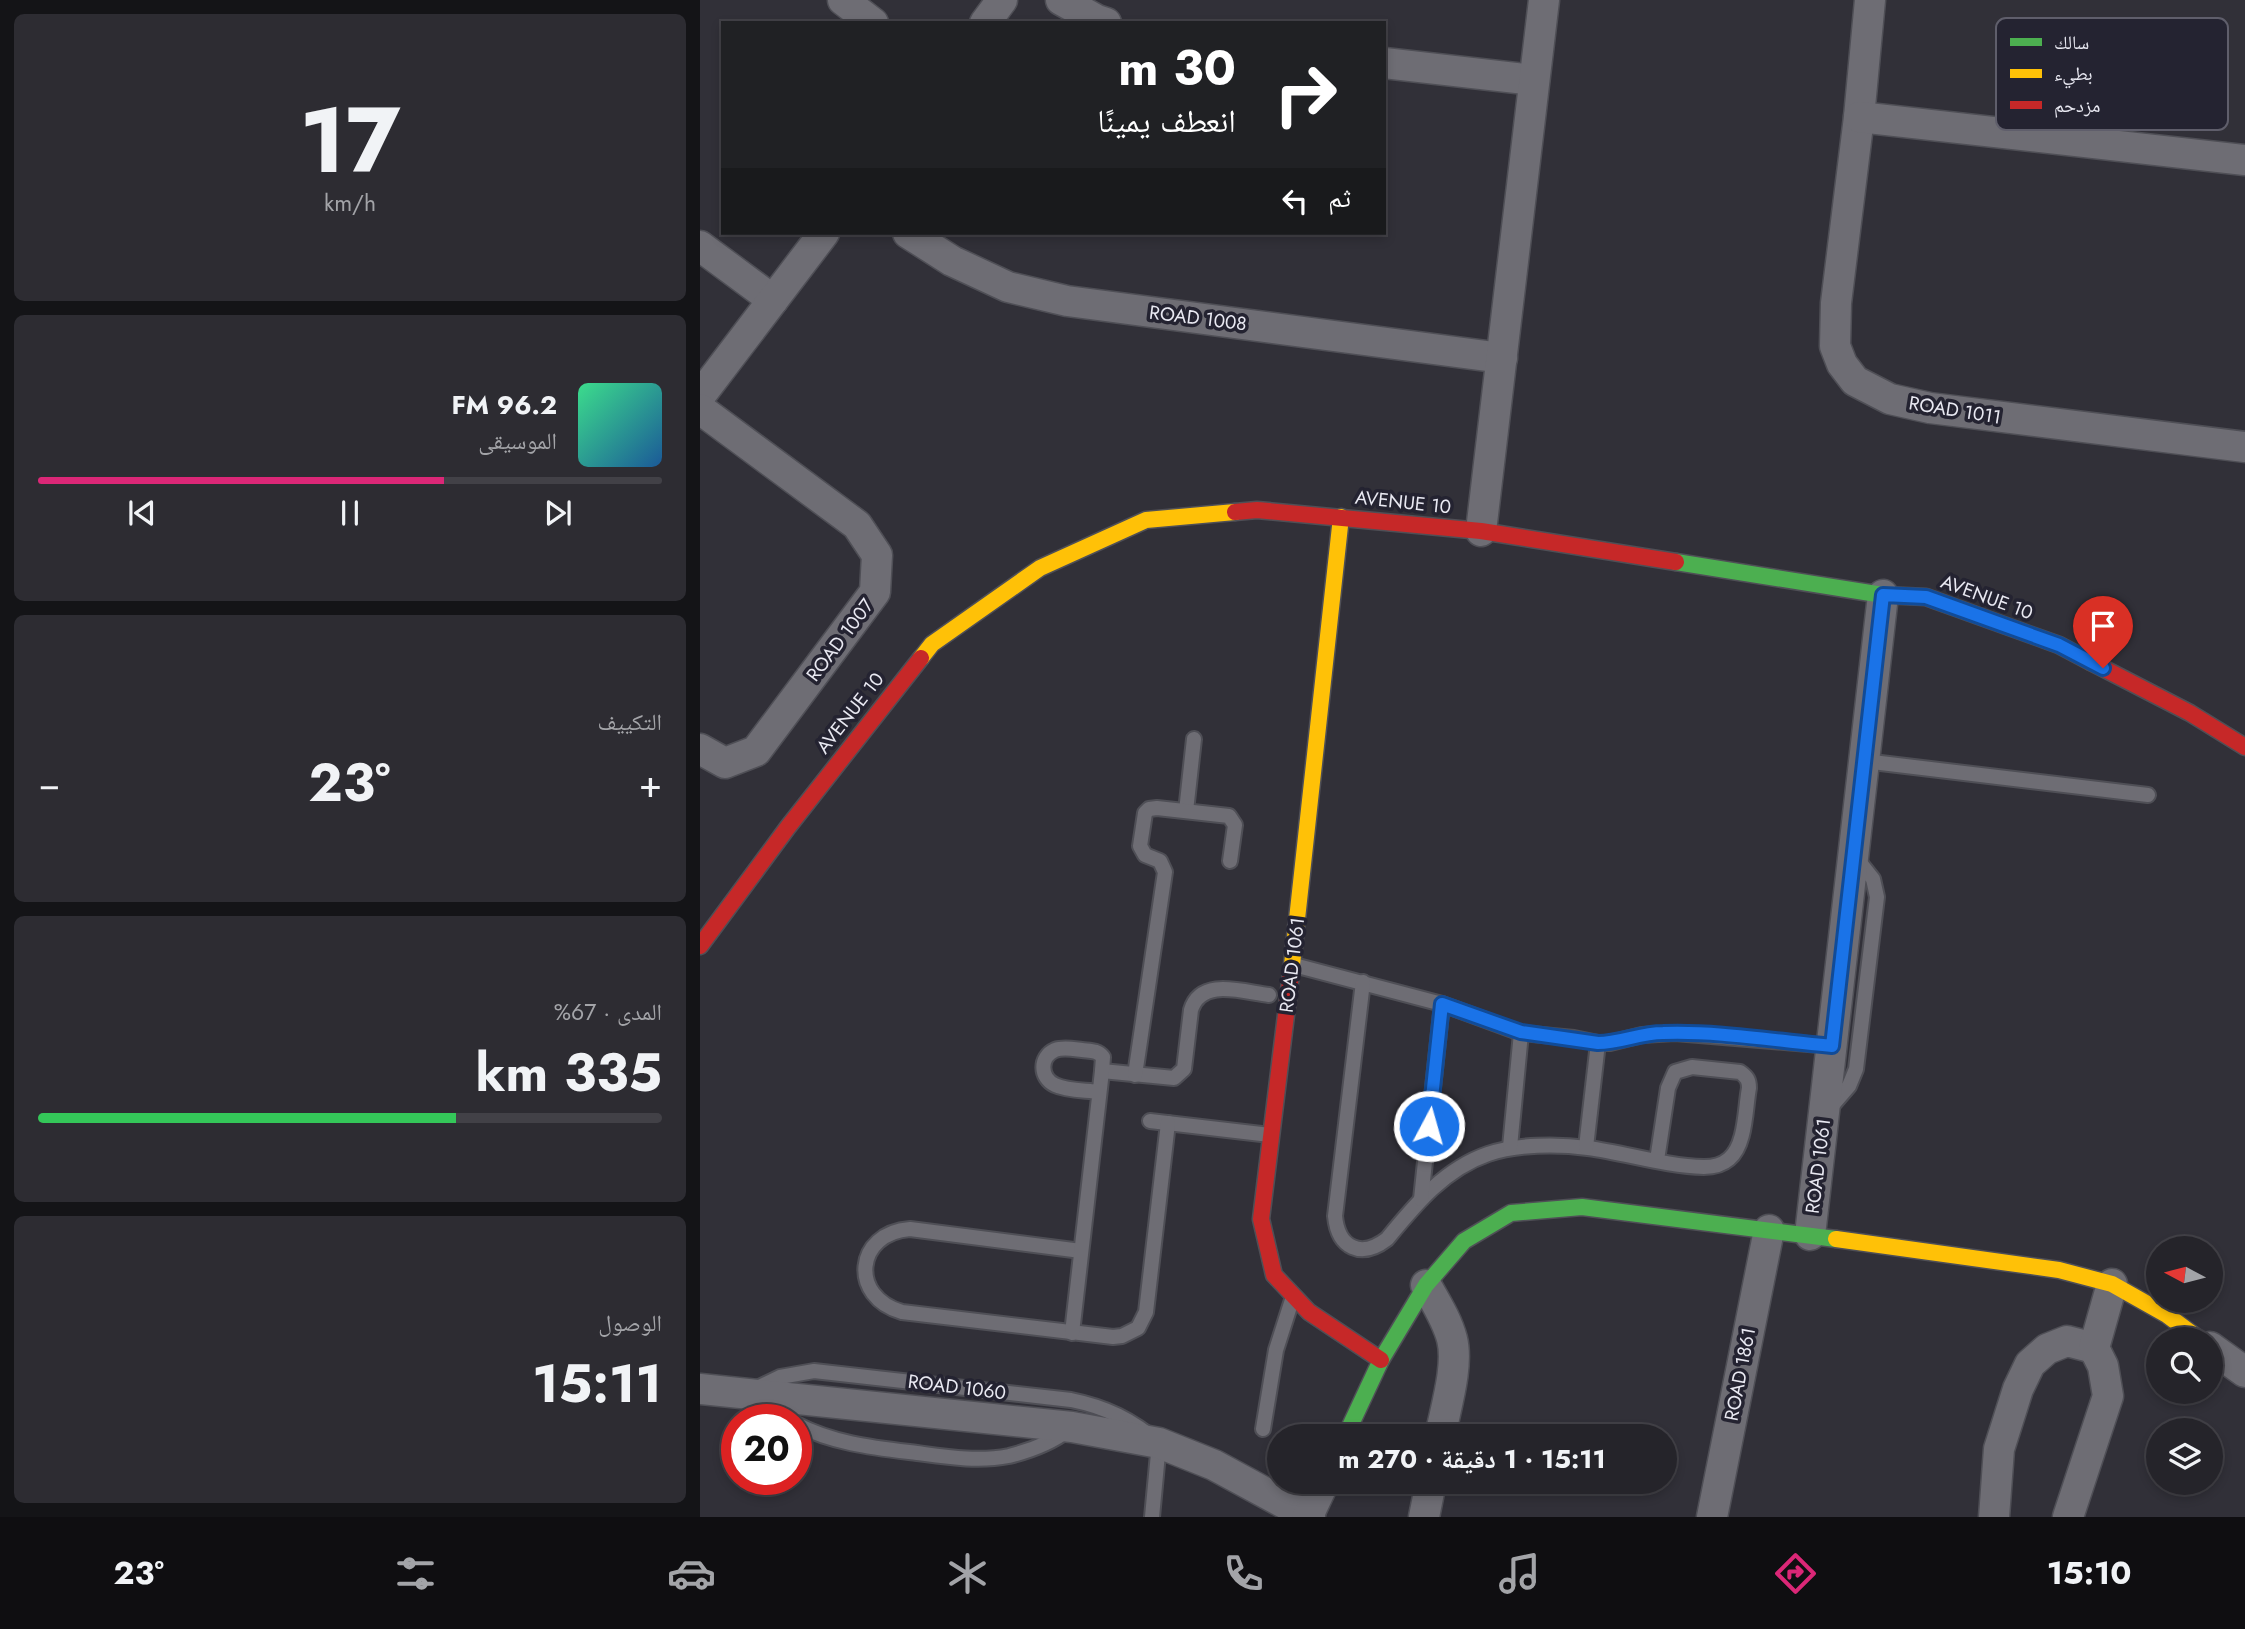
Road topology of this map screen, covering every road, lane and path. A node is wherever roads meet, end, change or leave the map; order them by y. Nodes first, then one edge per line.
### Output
1 (843, 0) edge
2 (1002, 0) edge
3 (1061, 0) edge
4 (1544, 0) edge
5 (1870, 0) edge
6 (870, 21) edge
7 (986, 21) edge
8 (1100, 21) edge
9 (1386, 62) edge
10 (1534, 80) junction
11 (1859, 117) junction
12 (2245, 160) edge
13 (822, 235) edge
14 (911, 235) edge
15 (700, 246) edge
16 (773, 300) junction
17 (1502, 358) junction
18 (700, 396) edge
19 (700, 409) edge
20 (2245, 447) edge
21 (1341, 517) junction
22 (1481, 531) junction
23 (1883, 595) junction
24 (1194, 739) dead end
25 (2245, 747) edge
26 (700, 749) edge
27 (1864, 761) junction
28 (1312, 784) junction
29 (2148, 795) dead end
30 (1295, 797) dead end
31 (1185, 811) junction
32 (1853, 853) junction
33 (1230, 861) dead end
34 (700, 946) edge
35 (1292, 965) junction
36 (1363, 982) junction
37 (1269, 994) dead end
38 (1442, 1004) junction
39 (1270, 1021) dead end
40 (1521, 1032) junction
41 (1284, 1033) junction
42 (1598, 1043) junction
43 (1832, 1046) junction
44 (1102, 1071) junction
45 (1135, 1074) junction
46 (1100, 1092) junction
47 (1824, 1114) junction
48 (1150, 1121) dead end
49 (1168, 1123) junction
50 (1271, 1135) junction
51 (1510, 1147) junction
52 (1586, 1147) junction
53 (1657, 1160) junction
54 (1421, 1199) junction
55 (1769, 1230) junction
56 (1810, 1235) junction
57 (1082, 1251) junction
58 (2112, 1284) junction
59 (1426, 1285) junction
60 (1293, 1295) junction
61 (2183, 1327) edge
62 (1072, 1333) junction
63 (2094, 1348) junction
64 (2223, 1356) edge
65 (1381, 1360) junction
66 (2245, 1372) edge
67 (700, 1389) edge
68 (748, 1393) junction
69 (764, 1404) edge
70 (1351, 1424) edge
71 (1442, 1424) edge
72 (1072, 1427) junction
73 (1263, 1429) dead end
74 (812, 1431) edge
75 (1159, 1443) junction
76 (1319, 1494) edge
77 (1429, 1494) edge
78 (1152, 1517) edge
79 (1309, 1517) edge
80 (1424, 1517) edge
81 (1712, 1517) edge
82 (1994, 1517) edge
83 (2068, 1517) edge

1 - 6 street
2 - 7 street
3 - 8 street
4 - 10 street
5 - 11 street, ROAD 1011
9 - 10 street
10 - 17 street
11 - 12 street
11 - 20 street, ROAD 1011
13 - 16 street
14 - 17 street, ROAD 1008
15 - 16 street
16 - 18 street
17 - 22 street
19 - 26 street, ROAD 1007
21 - 22 street, AVENUE 10
21 - 28 street, ROAD 1061
21 - 34 street, AVENUE 10
22 - 23 street, AVENUE 10
23 - 25 street, AVENUE 10
23 - 27 street, ROAD 1061
24 - 31 lane
27 - 29 lane
27 - 32 street, ROAD 1061
28 - 30 lane
28 - 35 street, ROAD 1061
31 - 33 lane
31 - 45 lane
32 - 43 street, ROAD 1061
32 - 47 lane
35 - 36 lane
35 - 41 street, ROAD 1061
36 - 38 lane
36 - 54 lane
37 - 45 lane
38 - 40 lane
38 - 54 lane
39 - 41 lane
40 - 42 lane
40 - 51 lane
41 - 50 street, ROAD 1061
42 - 43 lane
42 - 52 lane
43 - 47 street, ROAD 1061
44 - 45 lane
44 - 46 lane
44 - 46 lane
46 - 57 lane
47 - 56 street, ROAD 1061
48 - 49 lane
49 - 50 lane
49 - 62 lane
50 - 60 street, ROAD 1061
51 - 52 lane
51 - 54 lane
52 - 53 lane
53 - 53 lane
55 - 56 street, ROAD 1061
55 - 59 street, ROAD 1061
55 - 81 street, ROAD 1861
56 - 58 street, ROAD 1061
57 - 62 lane
57 - 62 lane
58 - 61 street, ROAD 1061
58 - 63 street
59 - 65 street, ROAD 1061
59 - 71 street
60 - 65 street, ROAD 1061
60 - 73 lane
63 - 82 street
63 - 83 street
64 - 66 street
65 - 70 street, ROAD 1061
67 - 68 street, ROAD 1060
68 - 69 lane, ROAD 1060
68 - 72 street, ROAD 1060
68 - 75 lane, ROAD 1060
72 - 74 lane
72 - 75 street, ROAD 1060
75 - 78 lane
75 - 79 street, ROAD 1060
76 - 79 street
77 - 80 street

